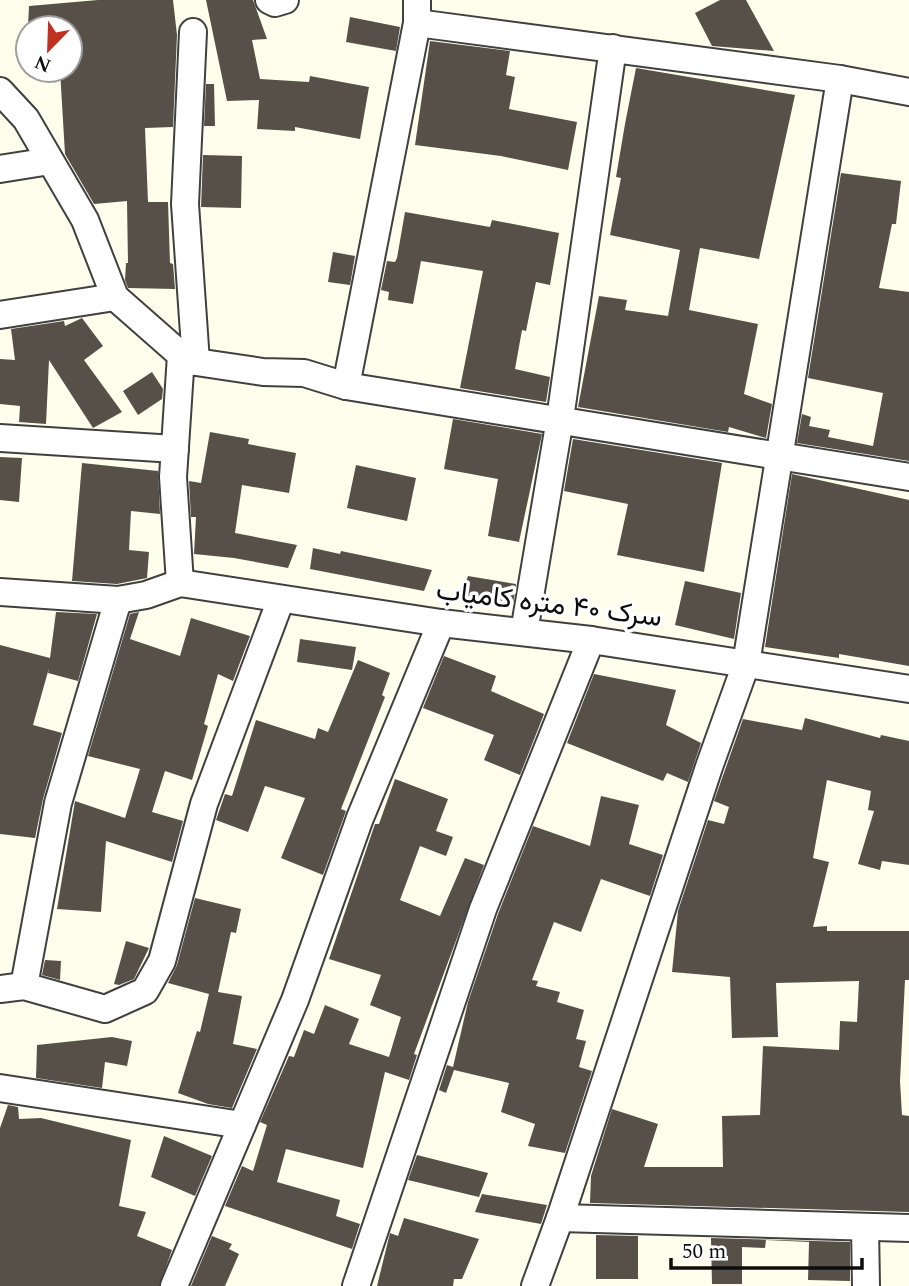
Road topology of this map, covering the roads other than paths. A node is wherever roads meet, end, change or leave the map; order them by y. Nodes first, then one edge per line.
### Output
1 (269, 0) edge
2 (285, 0) edge
3 (417, 11) edge
4 (194, 32) dead end
5 (613, 48) junction
6 (840, 79) junction
7 (0, 91) edge
8 (909, 92) edge
9 (50, 161) junction
10 (0, 169) edge
11 (115, 297) junction
12 (0, 314) edge
13 (189, 359) junction
14 (346, 386) junction
15 (560, 419) junction
16 (0, 438) edge
17 (175, 449) junction
18 (782, 455) junction
19 (909, 477) edge
20 (180, 583) junction
21 (0, 592) edge
22 (282, 599) junction
23 (118, 600) junction
24 (441, 623) junction
25 (524, 632) junction
26 (591, 640) junction
27 (746, 664) junction
28 (909, 690) edge
29 (12, 987) edge
30 (0, 1088) edge
31 (242, 1125) junction
32 (561, 1218) junction
33 (865, 1227) junction
34 (909, 1228) edge
35 (174, 1286) edge
36 (356, 1286) edge
37 (535, 1286) edge
38 (866, 1286) edge

1 - 2 street
3 - 5 street
3 - 14 street
4 - 13 street
5 - 6 street
5 - 15 street
6 - 8 street
6 - 18 street
7 - 9 street
9 - 10 street
9 - 11 street
11 - 12 street
11 - 13 street
13 - 14 street
13 - 17 street
14 - 15 street
15 - 18 street
15 - 25 street
16 - 17 street
17 - 20 street
18 - 19 street
18 - 27 street
20 - 22 street, سرک ۴۰ متره کامیاب
20 - 23 street
21 - 23 street
22 - 24 street, سرک ۴۰ متره کامیاب
22 - 29 street
23 - 29 street
24 - 25 street, سرک ۴۰ متره کامیاب
24 - 31 street
25 - 26 street, سرک ۴۰ متره کامیاب
26 - 27 street, سرک ۴۰ متره کامیاب
26 - 36 street
27 - 28 street, سرک ۴۰ متره کامیاب
27 - 32 street
30 - 31 street
31 - 35 street
32 - 33 street
32 - 37 street
33 - 34 street
33 - 38 street

